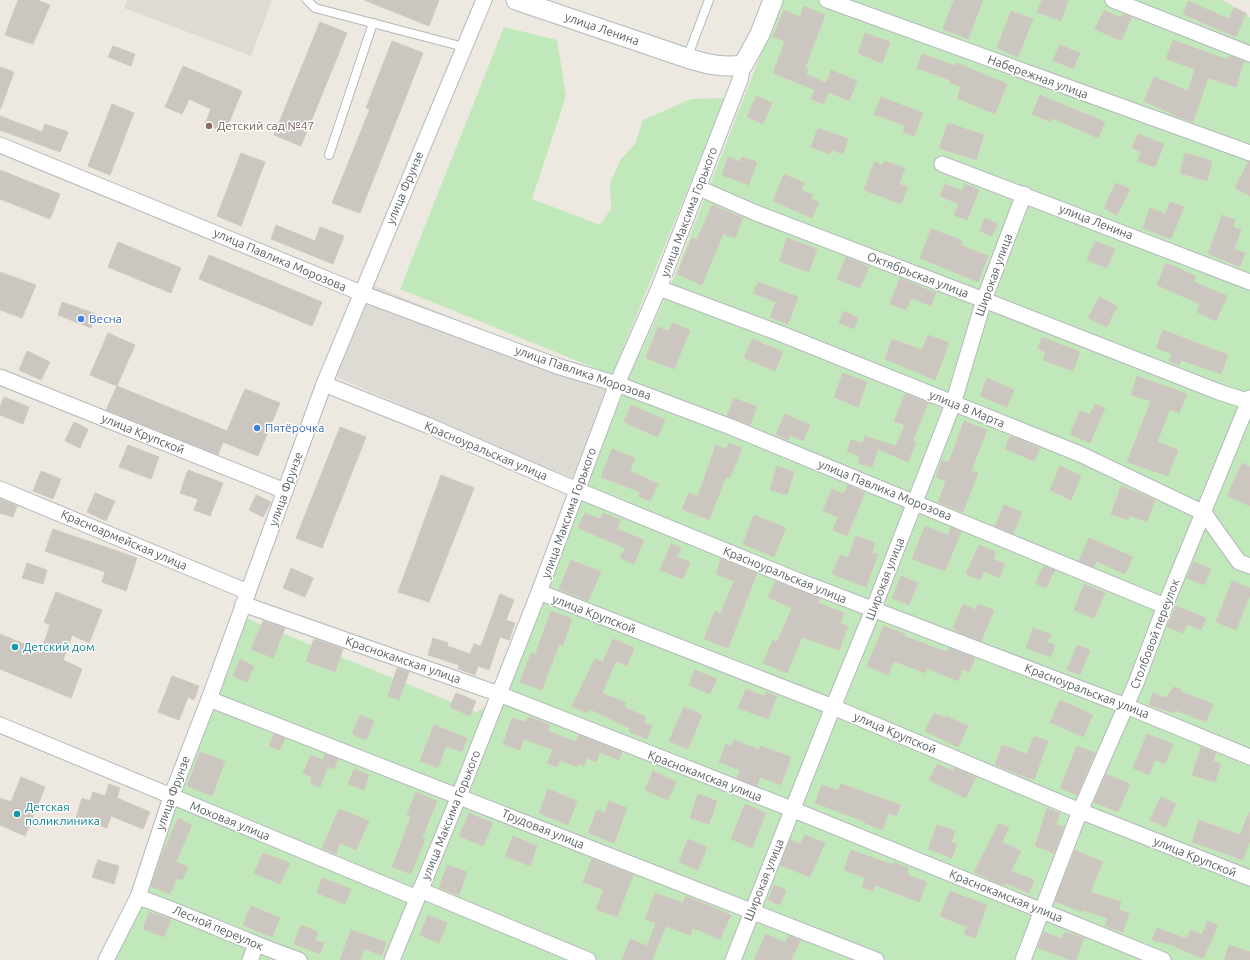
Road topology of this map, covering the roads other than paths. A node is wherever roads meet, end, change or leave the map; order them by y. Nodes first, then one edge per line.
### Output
1 (307, 0) edge
2 (484, 0) edge
3 (516, 0) edge
4 (709, 0) edge
5 (773, 0) edge
6 (827, 0) edge
7 (1114, 0) edge
8 (373, 23) junction
9 (464, 47) junction
10 (1250, 54) edge
11 (687, 58) junction
12 (743, 65) junction
13 (0, 145) edge
14 (1250, 153) edge
15 (329, 155) dead end
16 (942, 164) dead end
17 (699, 188) junction
18 (1024, 194) junction
19 (1250, 282) edge
20 (659, 288) junction
21 (361, 293) junction
22 (984, 300) junction
23 (0, 377) edge
24 (324, 384) junction
25 (617, 384) junction
26 (1249, 400) edge
27 (953, 404) junction
28 (0, 489) edge
29 (577, 490) junction
30 (285, 492) junction
31 (915, 502) junction
32 (1204, 513) junction
33 (1250, 566) edge
34 (539, 592) junction
35 (245, 598) junction
36 (1165, 606) junction
37 (874, 610) junction
38 (499, 694) junction
39 (209, 699) junction
40 (833, 706) junction
41 (1126, 706) junction
42 (0, 725) edge
43 (1250, 756) edge
44 (459, 796) junction
45 (171, 797) junction
46 (794, 810) junction
47 (1080, 811) junction
48 (1250, 878) edge
49 (419, 894) junction
50 (138, 897) junction
51 (751, 911) junction
52 (1041, 911) junction
53 (256, 945) junction
54 (106, 960) edge
55 (250, 960) edge
56 (299, 960) edge
57 (392, 960) edge
58 (588, 960) edge
59 (733, 960) edge
60 (876, 960) edge
61 (1023, 960) edge
62 (1163, 960) edge

1 - 8 lane
2 - 9 street, улица Фрунзе
3 - 11 street, улица Ленина
4 - 11 lane
5 - 12 street, улица Максима Горького
6 - 14 street, Набережная улица
7 - 10 street
8 - 9 lane
8 - 15 lane
9 - 21 street, улица Фрунзе
11 - 12 street
12 - 17 street, улица Максима Горького
13 - 21 street, улица Павлика Морозова
16 - 18 street, улица Ленина
17 - 20 street, улица Максима Горького
17 - 22 street, Октябрьская улица
18 - 19 street, улица Ленина
18 - 22 street, Широкая улица
20 - 25 street, улица Максима Горького
20 - 27 street, улица 8 Марта
21 - 24 street, улица Фрунзе
21 - 25 street, улица Павлика Морозова
22 - 26 street, Октябрьская улица
22 - 27 street, Широкая улица
23 - 30 street, улица Крупской
24 - 29 street, Красноуральская улица
24 - 30 street, улица Фрунзе
25 - 29 street, улица Максима Горького
25 - 31 street, улица Павлика Морозова
26 - 32 street, Столбовой переулок
27 - 31 street, Широкая улица
27 - 32 street, улица 8 Марта
28 - 35 street, Красноармейская улица
29 - 34 street, улица Максима Горького
29 - 37 street, Красноуральская улица
30 - 35 street, улица Фрунзе
31 - 36 street, улица Павлика Морозова
31 - 37 street, Широкая улица
32 - 33 street, улица 8 Марта
32 - 36 street, Столбовой переулок
34 - 38 street, улица Максима Горького
34 - 40 street, улица Крупской
35 - 38 street, Краснокамская улица
35 - 39 street, улица Фрунзе
36 - 41 street, Столбовой переулок
37 - 40 street, Широкая улица
37 - 41 street, Красноуральская улица
38 - 44 street, улица Максима Горького
38 - 46 street, Краснокамская улица
39 - 44 street, Трудовая улица
39 - 45 street, улица Фрунзе
40 - 46 street, Широкая улица
40 - 47 street, улица Крупской
41 - 43 street, Красноуральская улица
41 - 47 street, Столбовой переулок
42 - 45 street, Моховая улица
44 - 49 street, улица Максима Горького
44 - 51 street, Трудовая улица
45 - 49 street, Моховая улица
45 - 50 street, улица Фрунзе
46 - 51 street, Широкая улица
46 - 52 street, Краснокамская улица
47 - 48 street, улица Крупской
47 - 52 street, Столбовой переулок
49 - 57 street, улица Максима Горького
49 - 58 street, Моховая улица
50 - 53 street, Лесной переулок
50 - 54 street, улица Фрунзе
51 - 59 street, Широкая улица
51 - 60 street, Трудовая улица
52 - 61 street, Столбовой переулок
52 - 62 street, Краснокамская улица
53 - 55 street
53 - 56 street, Лесной переулок

